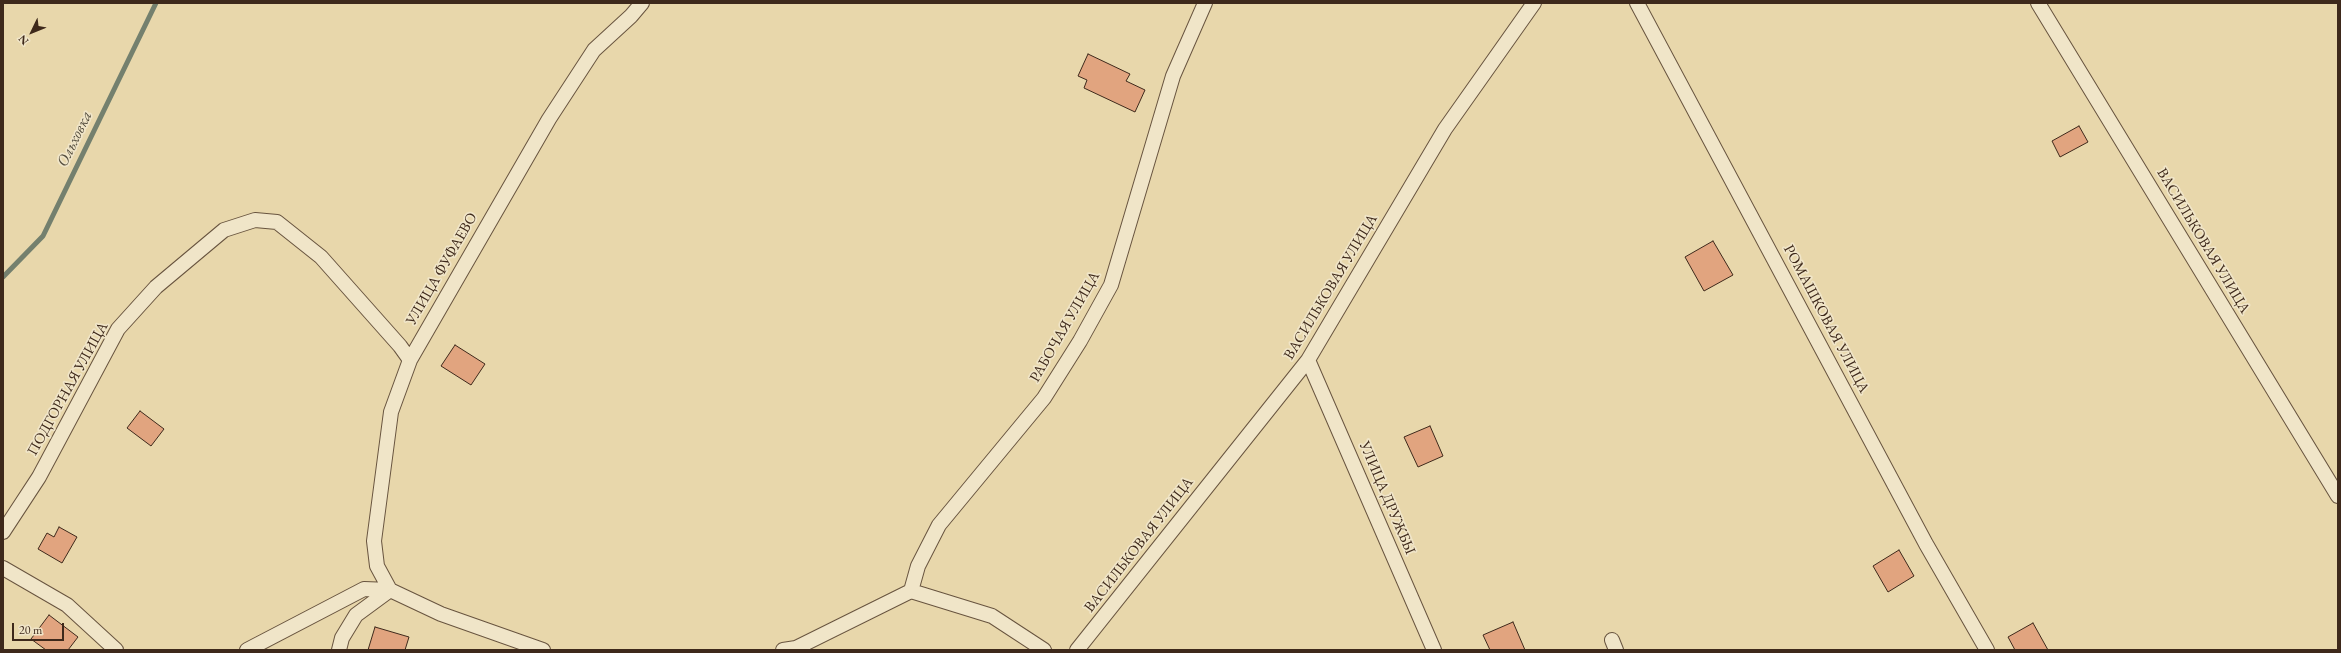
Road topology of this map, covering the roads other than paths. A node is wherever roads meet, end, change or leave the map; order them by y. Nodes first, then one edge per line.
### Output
1 (642, 3) edge
2 (1205, 3) edge
3 (1534, 3) edge
4 (1637, 3) edge
5 (2038, 3) edge
6 (410, 360) junction
7 (1308, 360) junction
8 (2338, 496) edge
9 (3, 532) edge
10 (3, 568) edge
11 (390, 590) junction
12 (911, 591) junction
13 (791, 649) edge
14 (116, 650) edge
15 (247, 650) edge
16 (339, 650) edge
17 (543, 650) edge
18 (1044, 650) edge
19 (1077, 650) edge
20 (1434, 650) edge
21 (1987, 650) edge

1 - 6 street, УЛИЦА ФУФАЕВО
2 - 12 street, РАБОЧАЯ УЛИЦА
3 - 7 street, ВАСИЛЬКОВАЯ УЛИЦА
4 - 21 street, РОМАШКОВАЯ УЛИЦА
5 - 8 street, ВАСИЛЬКОВАЯ УЛИЦА
6 - 9 street, ПОДГОРНАЯ УЛИЦА
6 - 11 street, УЛИЦА ФУФАЕВО
7 - 19 street, ВАСИЛЬКОВАЯ УЛИЦА
7 - 20 street, УЛИЦА ДРУЖБЫ
10 - 14 street
11 - 15 street
11 - 16 street
11 - 17 street
12 - 13 street
12 - 18 street

